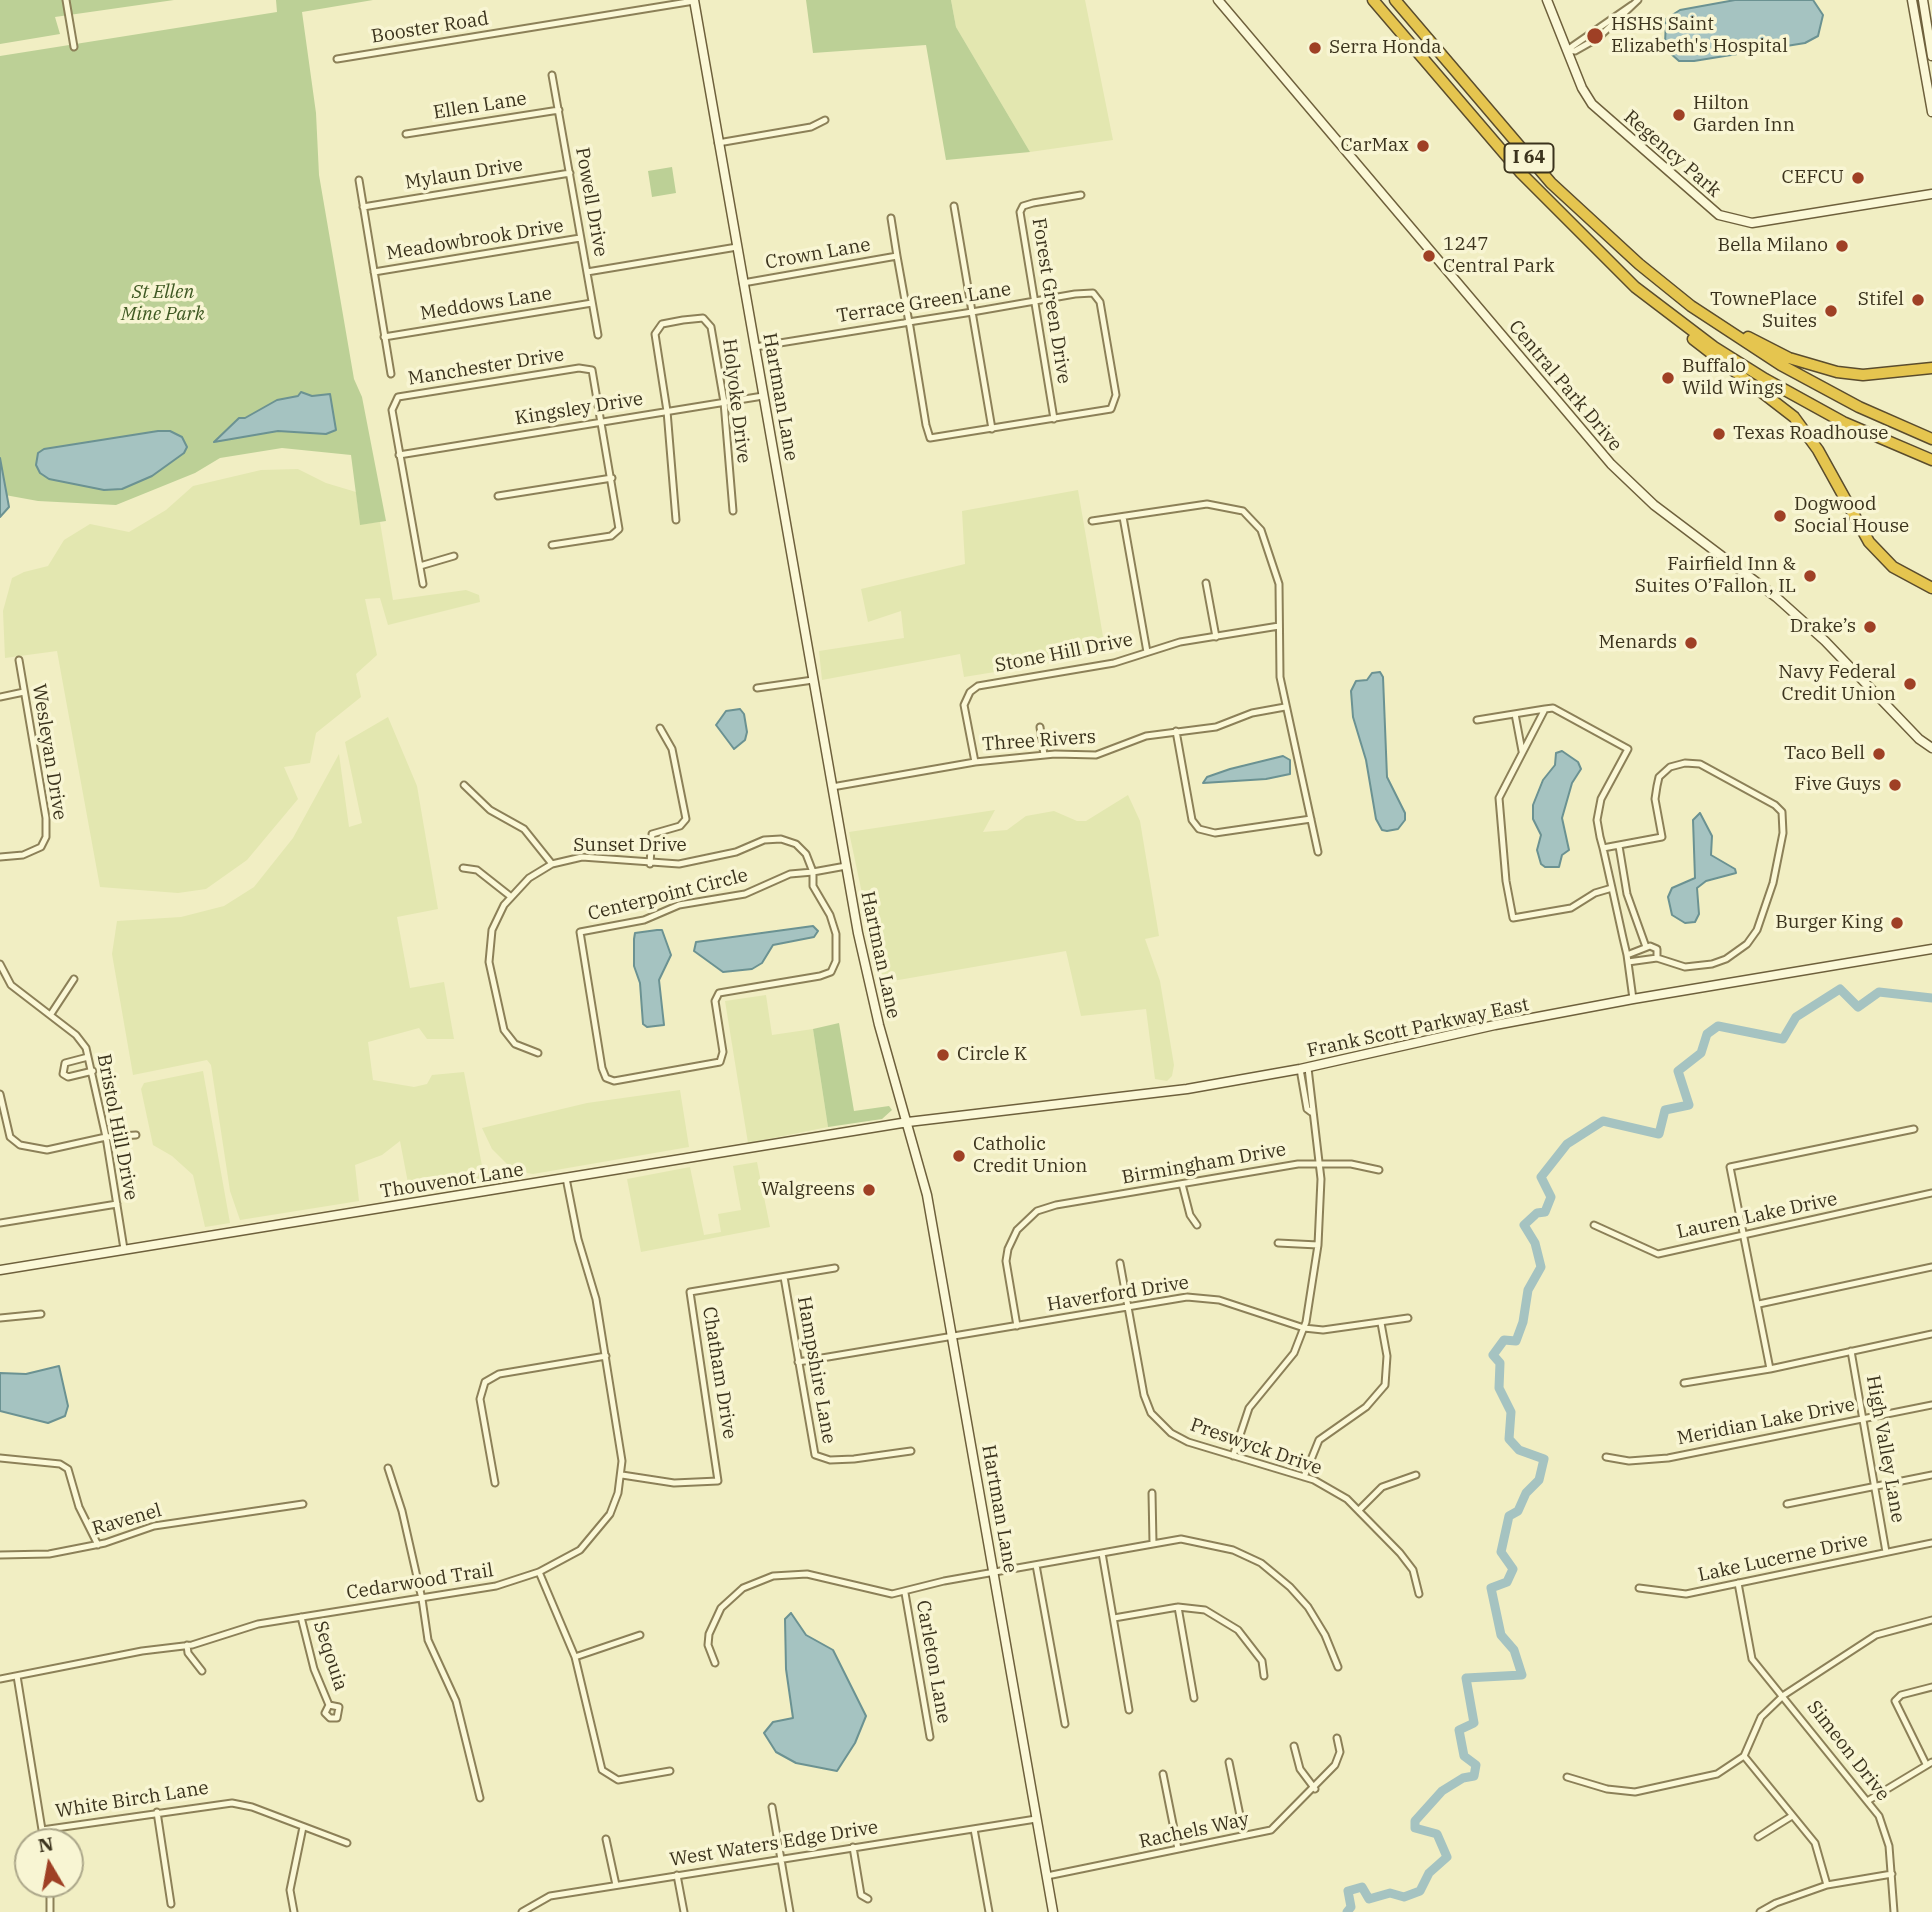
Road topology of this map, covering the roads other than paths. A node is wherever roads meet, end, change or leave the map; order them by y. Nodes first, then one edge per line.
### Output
1 (66, 0) edge
2 (694, 0) edge
3 (1218, 0) edge
4 (1373, 0) edge
5 (1395, 0) edge
6 (1547, 0) edge
7 (1912, 0) edge
8 (1923, 0) edge
9 (1635, 2) edge
10 (74, 47) dead end
11 (1567, 50) junction
12 (1932, 57) edge
13 (337, 60) dead end
14 (552, 75) dead end
15 (559, 110) junction
16 (1932, 113) edge
17 (825, 120) dead end
18 (405, 134) dead end
19 (718, 143) junction
20 (570, 173) junction
21 (359, 180) dead end
22 (1930, 194) edge
23 (1081, 195) dead end
24 (954, 206) dead end
25 (363, 207) junction
26 (891, 218) dead end
27 (580, 238) junction
28 (737, 247) junction
29 (898, 256) junction
30 (374, 272) junction
31 (587, 272) junction
32 (743, 283) junction
33 (1635, 287) junction
34 (1682, 298) junction
35 (1035, 300) junction
36 (592, 303) junction
37 (972, 312) junction
38 (909, 322) junction
39 (598, 335) dead end
40 (384, 337) junction
41 (755, 347) junction
42 (1932, 368) edge
43 (391, 374) dead end
44 (763, 396) junction
45 (724, 402) junction
46 (667, 411) junction
47 (1054, 419) junction
48 (602, 421) junction
49 (992, 429) junction
50 (1932, 439) edge
51 (399, 455) junction
52 (1932, 460) edge
53 (612, 478) junction
54 (498, 496) dead end
55 (733, 511) dead end
56 (1123, 517) junction
57 (676, 520) dead end
58 (1092, 521) dead end
59 (552, 545) dead end
60 (454, 556) dead end
61 (420, 566) junction
62 (1206, 583) dead end
63 (423, 584) dead end
64 (1932, 588) edge
65 (1279, 626) junction
66 (1216, 637) junction
67 (1147, 652) junction
68 (19, 660) dead end
69 (813, 680) junction
70 (757, 688) dead end
71 (24, 692) junction
72 (0, 697) edge
73 (1285, 707) junction
74 (1545, 709) junction
75 (1515, 714) junction
76 (1477, 720) dead end
77 (1040, 727) dead end
78 (660, 728) dead end
79 (1176, 731) junction
80 (1932, 748) edge
81 (1522, 751) junction
82 (1044, 755) junction
83 (975, 762) junction
84 (464, 785) dead end
85 (832, 787) junction
86 (1311, 819) junction
87 (1619, 845) junction
88 (1603, 848) junction
89 (1318, 852) dead end
90 (0, 858) edge
91 (552, 864) junction
92 (650, 864) junction
93 (846, 866) junction
94 (463, 868) dead end
95 (813, 872) junction
96 (1612, 888) junction
97 (510, 896) junction
98 (1646, 947) junction
99 (1932, 949) edge
100 (1657, 958) junction
101 (1627, 959) junction
102 (0, 964) edge
103 (74, 979) dead end
104 (1633, 999) junction
105 (51, 1014) junction
106 (538, 1053) dead end
107 (88, 1057) junction
108 (1304, 1068) junction
109 (93, 1071) junction
110 (0, 1094) edge
111 (908, 1122) junction
112 (1914, 1129) dead end
113 (136, 1135) dead end
114 (106, 1137) junction
115 (1318, 1163) junction
116 (1379, 1170) dead end
117 (566, 1178) junction
118 (1182, 1184) junction
119 (1932, 1193) edge
120 (117, 1205) junction
121 (0, 1223) edge
122 (1196, 1225) dead end
123 (1594, 1225) dead end
124 (1746, 1236) junction
125 (1278, 1243) dead end
126 (1318, 1245) junction
127 (124, 1249) junction
128 (1121, 1263) dead end
129 (1932, 1266) edge
130 (835, 1268) dead end
131 (0, 1270) edge
132 (784, 1277) junction
133 (1759, 1304) junction
134 (1129, 1306) junction
135 (41, 1314) dead end
136 (0, 1318) edge
137 (1408, 1318) dead end
138 (1381, 1322) junction
139 (1017, 1326) junction
140 (1304, 1328) junction
141 (1932, 1334) edge
142 (954, 1336) junction
143 (1852, 1351) junction
144 (606, 1356) junction
145 (798, 1362) junction
146 (1770, 1369) junction
147 (1684, 1383) dead end
148 (1932, 1405) edge
149 (1864, 1419) junction
150 (911, 1451) dead end
151 (1233, 1455) junction
152 (1606, 1457) dead end
153 (0, 1458) edge
154 (388, 1468) dead end
155 (622, 1475) junction
156 (1416, 1475) dead end
157 (1932, 1475) edge
158 (1304, 1477) junction
159 (495, 1483) dead end
160 (1875, 1486) junction
161 (1152, 1493) dead end
162 (303, 1504) dead end
163 (1787, 1504) dead end
164 (1359, 1510) junction
165 (1153, 1543) junction
166 (1932, 1543) edge
167 (98, 1545) junction
168 (1886, 1552) junction
169 (1102, 1553) junction
170 (0, 1555) edge
171 (1036, 1565) junction
172 (539, 1572) junction
173 (994, 1573) junction
174 (1738, 1583) junction
175 (1639, 1588) dead end
176 (905, 1592) junction
177 (1419, 1594) dead end
178 (422, 1599) junction
179 (1178, 1607) junction
180 (301, 1617) junction
181 (1114, 1618) junction
182 (1932, 1620) edge
183 (640, 1635) dead end
184 (187, 1645) junction
185 (575, 1657) junction
186 (715, 1663) dead end
187 (1338, 1667) dead end
188 (202, 1671) dead end
189 (17, 1675) junction
190 (1264, 1676) dead end
191 (0, 1679) edge
192 (1932, 1687) edge
193 (1784, 1695) junction
194 (1194, 1698) dead end
195 (329, 1705) dead end
196 (1129, 1710) dead end
197 (1065, 1724) dead end
198 (930, 1737) dead end
199 (1338, 1738) dead end
200 (1294, 1746) dead end
201 (1744, 1756) junction
202 (1229, 1762) dead end
203 (1929, 1763) edge
204 (670, 1771) dead end
205 (1163, 1774) dead end
206 (1567, 1777) dead end
207 (1315, 1789) junction
208 (480, 1798) dead end
209 (1868, 1800) junction
210 (772, 1807) dead end
211 (157, 1812) junction
212 (1792, 1816) junction
213 (1036, 1819) junction
214 (303, 1826) junction
215 (42, 1828) edge
216 (55, 1828) edge
217 (974, 1829) junction
218 (1244, 1835) junction
219 (1758, 1837) dead end
220 (606, 1839) dead end
221 (347, 1843) dead end
222 (853, 1847) junction
223 (1178, 1849) junction
224 (781, 1858) junction
225 (1892, 1874) junction
226 (677, 1875) junction
227 (1047, 1877) junction
228 (616, 1885) junction
229 (1827, 1885) junction
230 (869, 1899) dead end
231 (171, 1904) dead end
232 (294, 1912) edge
233 (522, 1912) edge
234 (684, 1912) edge
235 (790, 1912) edge
236 (989, 1912) edge
237 (1053, 1912) edge
238 (1760, 1912) edge
239 (1894, 1912) edge

1 - 10 street
2 - 13 street, Booster Road
2 - 19 street, Hartman Lane
3 - 80 street, Central Park Drive
4 - 33 highway, I 64
5 - 34 highway, I 64
6 - 11 street, Regency Park
7 - 16 street
8 - 12 street
9 - 11 street
11 - 22 street, Regency Park
14 - 15 street, Powell Drive
15 - 18 street, Ellen Lane
15 - 20 street, Powell Drive
17 - 19 street
19 - 28 street, Hartman Lane
20 - 25 street, Mylaun Drive
20 - 27 street, Powell Drive
21 - 25 street
23 - 35 street, Forest Green Drive
24 - 37 street
25 - 30 street
26 - 29 street
27 - 30 street, Meadowbrook Drive
27 - 31 street, Powell Drive
28 - 31 street
28 - 32 street, Hartman Lane
29 - 32 street, Crown Lane
29 - 38 street
30 - 40 street
31 - 36 street, Powell Drive
32 - 41 street, Hartman Lane
33 - 52 highway, I 64
33 - 64 highway
34 - 42 highway
34 - 50 highway, I 64
35 - 37 street, Terrace Green Lane
35 - 47 street, Forest Green Drive
35 - 47 street, Terrace Green Lane
36 - 39 street, Powell Drive
36 - 40 street, Meddows Lane
37 - 38 street, Terrace Green Lane
37 - 49 street
38 - 41 street, Terrace Green Lane
38 - 49 street
40 - 43 street
41 - 44 street, Hartman Lane
44 - 45 street, Kingsley Drive
44 - 69 street, Hartman Lane
45 - 46 street, Kingsley Drive
45 - 46 street, Holyoke Drive
45 - 55 street, Holyoke Drive
46 - 48 street, Kingsley Drive
46 - 57 street
47 - 49 street
48 - 51 street, Kingsley Drive
48 - 51 street, Manchester Drive
48 - 53 street
51 - 61 street, Manchester Drive
53 - 54 street
53 - 59 street
56 - 58 street
56 - 65 street
56 - 67 street
60 - 61 street
61 - 63 street, Manchester Drive
62 - 66 street
65 - 66 street, Stone Hill Drive
65 - 73 street
66 - 67 street, Stone Hill Drive
67 - 83 street, Stone Hill Drive
68 - 71 street, Wesleyan Drive
69 - 70 street
69 - 85 street, Hartman Lane
71 - 72 street
71 - 90 street, Wesleyan Drive
73 - 79 street, Three Rivers
73 - 86 street
74 - 75 street
74 - 81 street
74 - 88 street
75 - 76 street
75 - 81 street
77 - 82 street
78 - 92 street
79 - 82 street, Three Rivers
79 - 86 street
81 - 96 street
82 - 83 street, Three Rivers
83 - 85 street, Three Rivers
84 - 91 street
85 - 93 street, Hartman Lane
86 - 89 street
87 - 88 street
87 - 98 street
87 - 100 street
88 - 96 street
91 - 92 street, Sunset Drive
91 - 97 street
92 - 95 street, Sunset Drive
93 - 95 street, Centerpoint Circle
93 - 111 street, Hartman Lane
94 - 97 street
95 - 95 street, Centerpoint Circle
96 - 101 street
97 - 106 street
98 - 100 street
98 - 101 street
99 - 104 street, Frank Scott Parkway East
100 - 101 street
101 - 104 street
102 - 105 street, Bristol Hill Drive
103 - 105 street
104 - 108 street, Frank Scott Parkway East
105 - 107 street, Bristol Hill Drive
107 - 109 street, Bristol Hill Drive
107 - 109 street
108 - 111 street, Frank Scott Parkway East
108 - 115 street
109 - 114 street, Bristol Hill Drive
110 - 114 street
111 - 117 street, Thouvenot Lane
111 - 142 street, Hartman Lane
112 - 124 street
113 - 114 street
114 - 120 street, Bristol Hill Drive
115 - 116 street, Birmingham Drive
115 - 118 street, Birmingham Drive
115 - 126 street
117 - 127 street, Thouvenot Lane
117 - 144 street, Cedarwood Trail
118 - 122 street
118 - 139 street, Birmingham Drive
119 - 124 street, Lauren Lake Drive
120 - 121 street
120 - 127 street, Bristol Hill Drive
123 - 124 street, Lauren Lake Drive
124 - 133 street
125 - 126 street
126 - 140 street
127 - 131 street, Thouvenot Lane
128 - 134 street, Preswyck Drive
129 - 133 street
130 - 132 street, Chatham Drive
132 - 145 street, Hampshire Lane
132 - 155 street, Chatham Drive
133 - 146 street
134 - 139 street, Haverford Drive
134 - 140 street, Haverford Drive
134 - 151 street, Preswyck Drive
135 - 136 street
137 - 138 street, Haverford Drive
138 - 140 street, Haverford Drive
138 - 158 street
139 - 142 street, Haverford Drive
140 - 151 street
141 - 143 street
142 - 145 street, Haverford Drive
142 - 173 street, Hartman Lane
143 - 146 street
143 - 149 street, High Valley Lane
144 - 155 street, Cedarwood Trail
144 - 159 street
145 - 150 street, Hampshire Lane
146 - 147 street
148 - 149 street, Meridian Lake Drive
149 - 152 street, Meridian Lake Drive
149 - 160 street, High Valley Lane
151 - 158 street, Preswyck Drive
153 - 167 street
154 - 178 street
155 - 172 street, Cedarwood Trail
156 - 164 street
157 - 160 street
158 - 164 street, Preswyck Drive
160 - 163 street
160 - 168 street, High Valley Lane
161 - 165 street
162 - 167 street, Ravenel
164 - 177 street, Preswyck Drive
165 - 169 street
165 - 187 street
166 - 168 street, Lake Lucerne Drive
167 - 170 street, Ravenel
168 - 174 street, Lake Lucerne Drive
169 - 171 street
169 - 181 street
171 - 173 street
171 - 197 street
172 - 178 street, Cedarwood Trail
172 - 185 street
173 - 176 street
173 - 213 street, Hartman Lane
174 - 175 street, Lake Lucerne Drive
174 - 193 street, Simeon Drive
176 - 186 street
176 - 198 street, Carleton Lane
178 - 180 street, Cedarwood Trail
178 - 208 street
179 - 181 street
179 - 190 street
179 - 194 street
180 - 184 street, Cedarwood Trail
180 - 195 street, Seqouia
181 - 196 street
182 - 193 street
183 - 185 street
184 - 188 street
184 - 189 street, Cedarwood Trail
185 - 204 street
189 - 191 street, Cedarwood Trail
189 - 215 street
192 - 203 street
193 - 201 street
193 - 209 street, Simeon Drive
199 - 207 street, Rachels Way
200 - 207 street
201 - 206 street
201 - 212 street
202 - 218 street
203 - 209 street
205 - 223 street
207 - 218 street, Rachels Way
209 - 225 street, Simeon Drive
210 - 224 street
211 - 214 street, White Birch Lane
211 - 216 street, White Birch Lane
211 - 231 street
212 - 219 street
212 - 229 street
213 - 217 street, West Waters Edge Drive
213 - 227 street, Hartman Lane
214 - 221 street, White Birch Lane
214 - 232 street
217 - 222 street, West Waters Edge Drive
217 - 236 street
218 - 223 street, Rachels Way
220 - 228 street
222 - 224 street, West Waters Edge Drive
222 - 230 street
223 - 227 street, Rachels Way
224 - 226 street, West Waters Edge Drive
224 - 235 street
225 - 229 street
225 - 239 street, Simeon Drive
226 - 228 street, West Waters Edge Drive
226 - 234 street
227 - 237 street, Hartman Lane
228 - 233 street, West Waters Edge Drive
229 - 238 street

